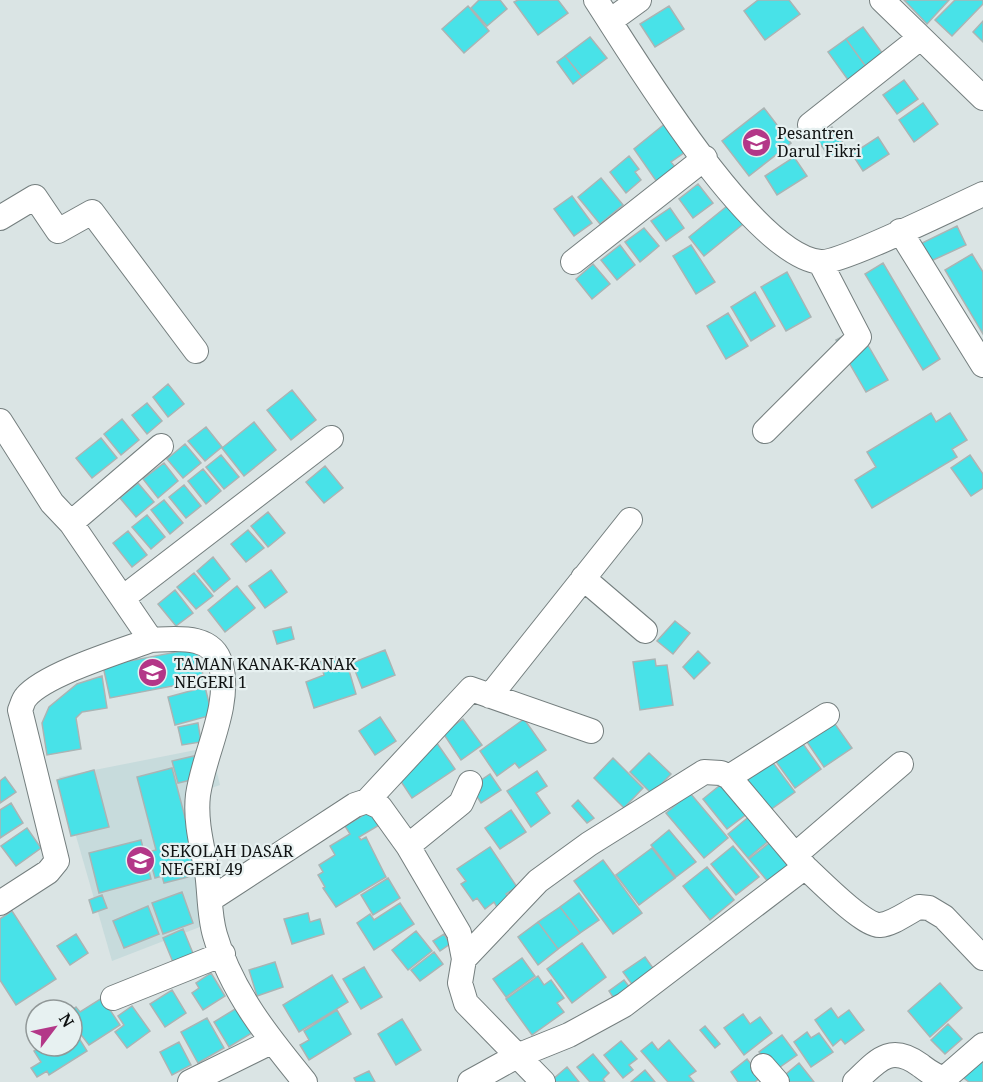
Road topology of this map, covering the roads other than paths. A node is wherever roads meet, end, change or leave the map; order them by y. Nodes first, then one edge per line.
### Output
1 (596, 0) edge
2 (639, 0) edge
3 (882, 0) edge
4 (610, 21) junction
5 (921, 38) junction
6 (983, 98) edge
7 (810, 125) dead end
8 (705, 158) junction
9 (983, 194) edge
10 (0, 218) edge
11 (900, 231) junction
12 (573, 262) dead end
13 (820, 262) junction
14 (196, 351) dead end
15 (983, 365) edge
16 (0, 421) edge
17 (765, 431) dead end
18 (331, 438) dead end
19 (161, 446) dead end
20 (9, 455) edge
21 (630, 520) dead end
22 (71, 523) junction
23 (583, 578) junction
24 (124, 597) junction
25 (645, 631) dead end
26 (151, 640) junction
27 (490, 696) junction
28 (827, 716) dead end
29 (591, 731) dead end
30 (901, 764) dead end
31 (729, 777) junction
32 (470, 783) dead end
33 (367, 801) junction
34 (408, 846) junction
35 (800, 861) junction
36 (211, 898) junction
37 (0, 903) edge
38 (223, 954) junction
39 (983, 958) edge
40 (464, 959) junction
41 (113, 998) dead end
42 (271, 1042) junction
43 (983, 1045) edge
44 (517, 1056) junction
45 (190, 1082) edge
46 (305, 1082) edge
47 (470, 1082) edge
48 (543, 1082) edge
49 (855, 1082) edge

1 - 4 street
2 - 4 street
3 - 5 street
4 - 8 street
5 - 6 street
5 - 7 street
8 - 12 street
8 - 13 street
9 - 11 street
10 - 14 street
11 - 13 street
11 - 15 street
13 - 17 street
16 - 20 street
18 - 24 street
19 - 22 street
20 - 22 street
21 - 23 street
22 - 24 street
23 - 25 street
23 - 27 street
24 - 26 street
26 - 36 street
26 - 37 street
27 - 29 street
27 - 33 street
28 - 31 street
30 - 35 street
31 - 35 street
31 - 40 street
32 - 34 street
33 - 34 street
33 - 36 street
34 - 40 street
35 - 39 street
35 - 44 street
36 - 38 street
38 - 41 street
38 - 42 street
40 - 44 street
42 - 45 street
42 - 46 street
43 - 49 street
44 - 47 street
44 - 48 street

